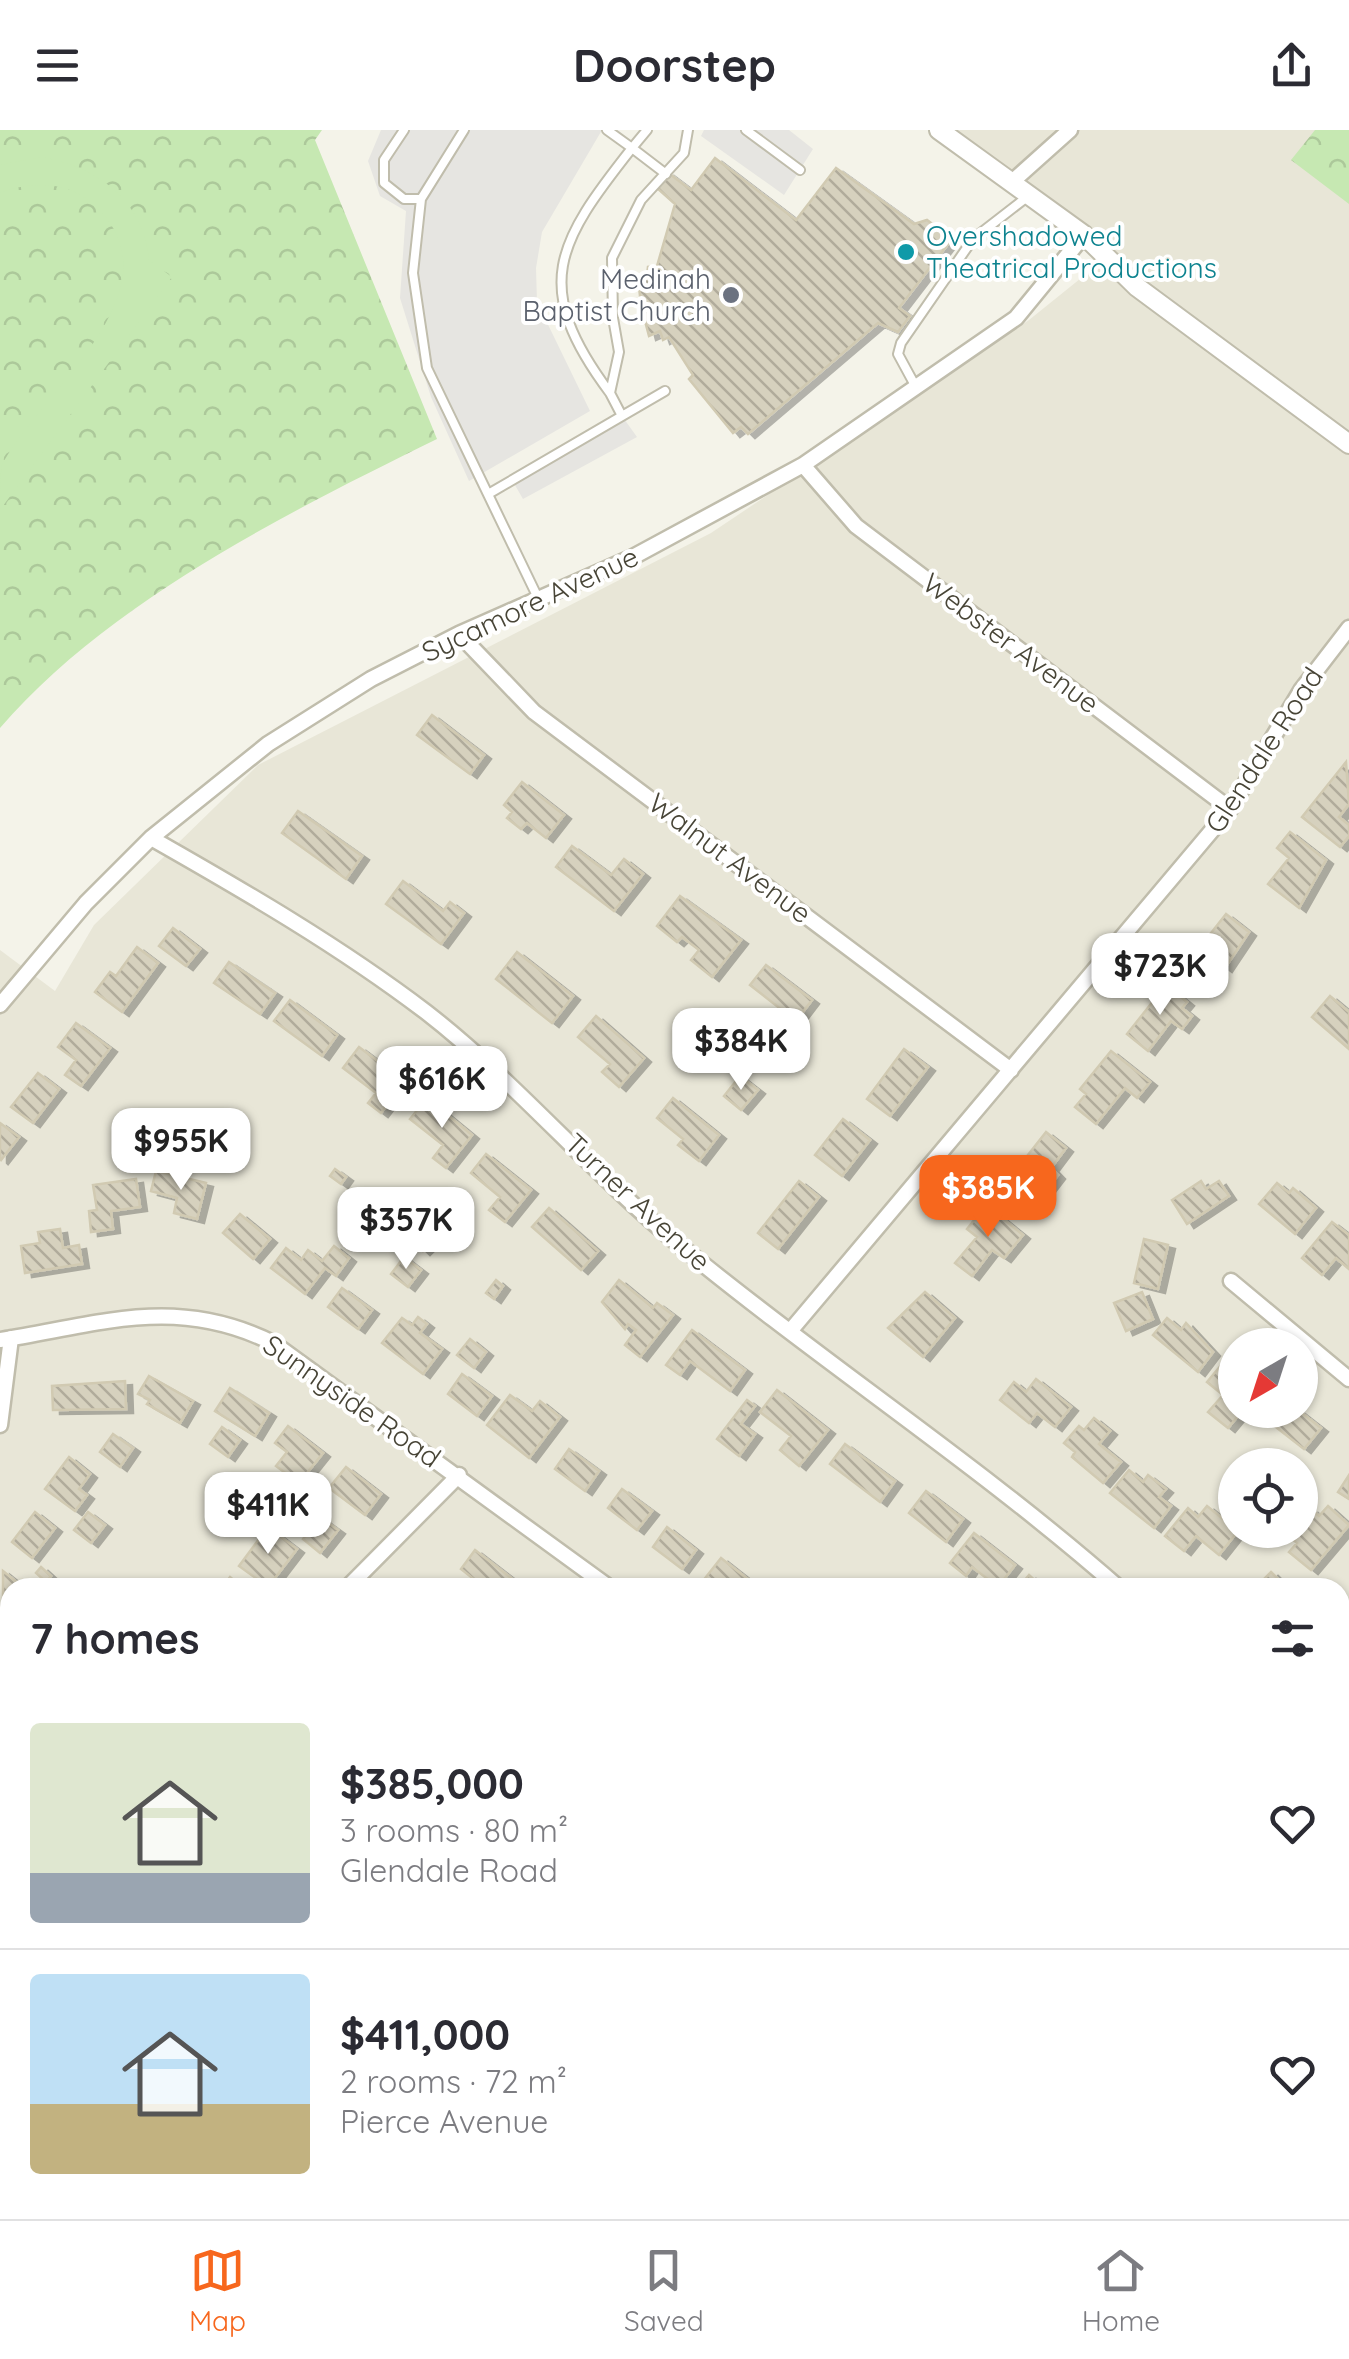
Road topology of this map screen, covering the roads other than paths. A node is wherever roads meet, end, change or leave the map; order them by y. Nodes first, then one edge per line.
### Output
1 (404, 130) edge
2 (464, 130) edge
3 (607, 130) edge
4 (646, 130) edge
5 (688, 130) edge
6 (746, 130) edge
7 (939, 130) edge
8 (1070, 130) edge
9 (632, 148) junction
10 (800, 170) dead end
11 (666, 174) junction
12 (1013, 181) junction
13 (1031, 194) junction
14 (421, 199) junction
15 (1084, 235) junction
16 (917, 390) junction
17 (665, 391) dead end
18 (610, 393) junction
19 (622, 416) junction
20 (1349, 444) edge
21 (803, 466) junction
22 (490, 492) junction
23 (539, 600) junction
24 (1349, 628) edge
25 (459, 634) junction
26 (1230, 809) junction
27 (151, 838) junction
28 (0, 1005) edge
29 (1011, 1070) junction
30 (1232, 1281) dead end
31 (791, 1330) junction
32 (6, 1339) edge
33 (1349, 1379) edge
34 (0, 1425) edge
35 (459, 1475) junction
36 (357, 1578) edge
37 (597, 1578) edge
38 (1107, 1578) edge

1 - 14 lane
2 - 14 lane
3 - 9 lane
4 - 9 lane
5 - 11 lane
6 - 10 lane
7 - 12 street
8 - 12 street
9 - 11 lane
9 - 18 lane
11 - 18 lane
12 - 13 street
13 - 15 street
13 - 16 lane
14 - 22 lane
15 - 16 street, Sycamore Avenue
15 - 20 street
16 - 21 street, Sycamore Avenue
17 - 19 lane
18 - 19 lane
19 - 22 lane
21 - 23 street, Sycamore Avenue
21 - 26 street, Webster Avenue
22 - 23 lane
23 - 25 street, Sycamore Avenue
24 - 26 street, Glendale Road
25 - 27 street, Sycamore Avenue
25 - 29 street, Walnut Avenue
26 - 29 street, Glendale Road
27 - 28 street, Sycamore Avenue
27 - 31 street, Turner Avenue
29 - 31 street, Glendale Road
30 - 33 street
31 - 38 street, Turner Avenue
32 - 34 street
32 - 35 street, Sunnyside Road
35 - 36 street
35 - 37 street, Sunnyside Road

